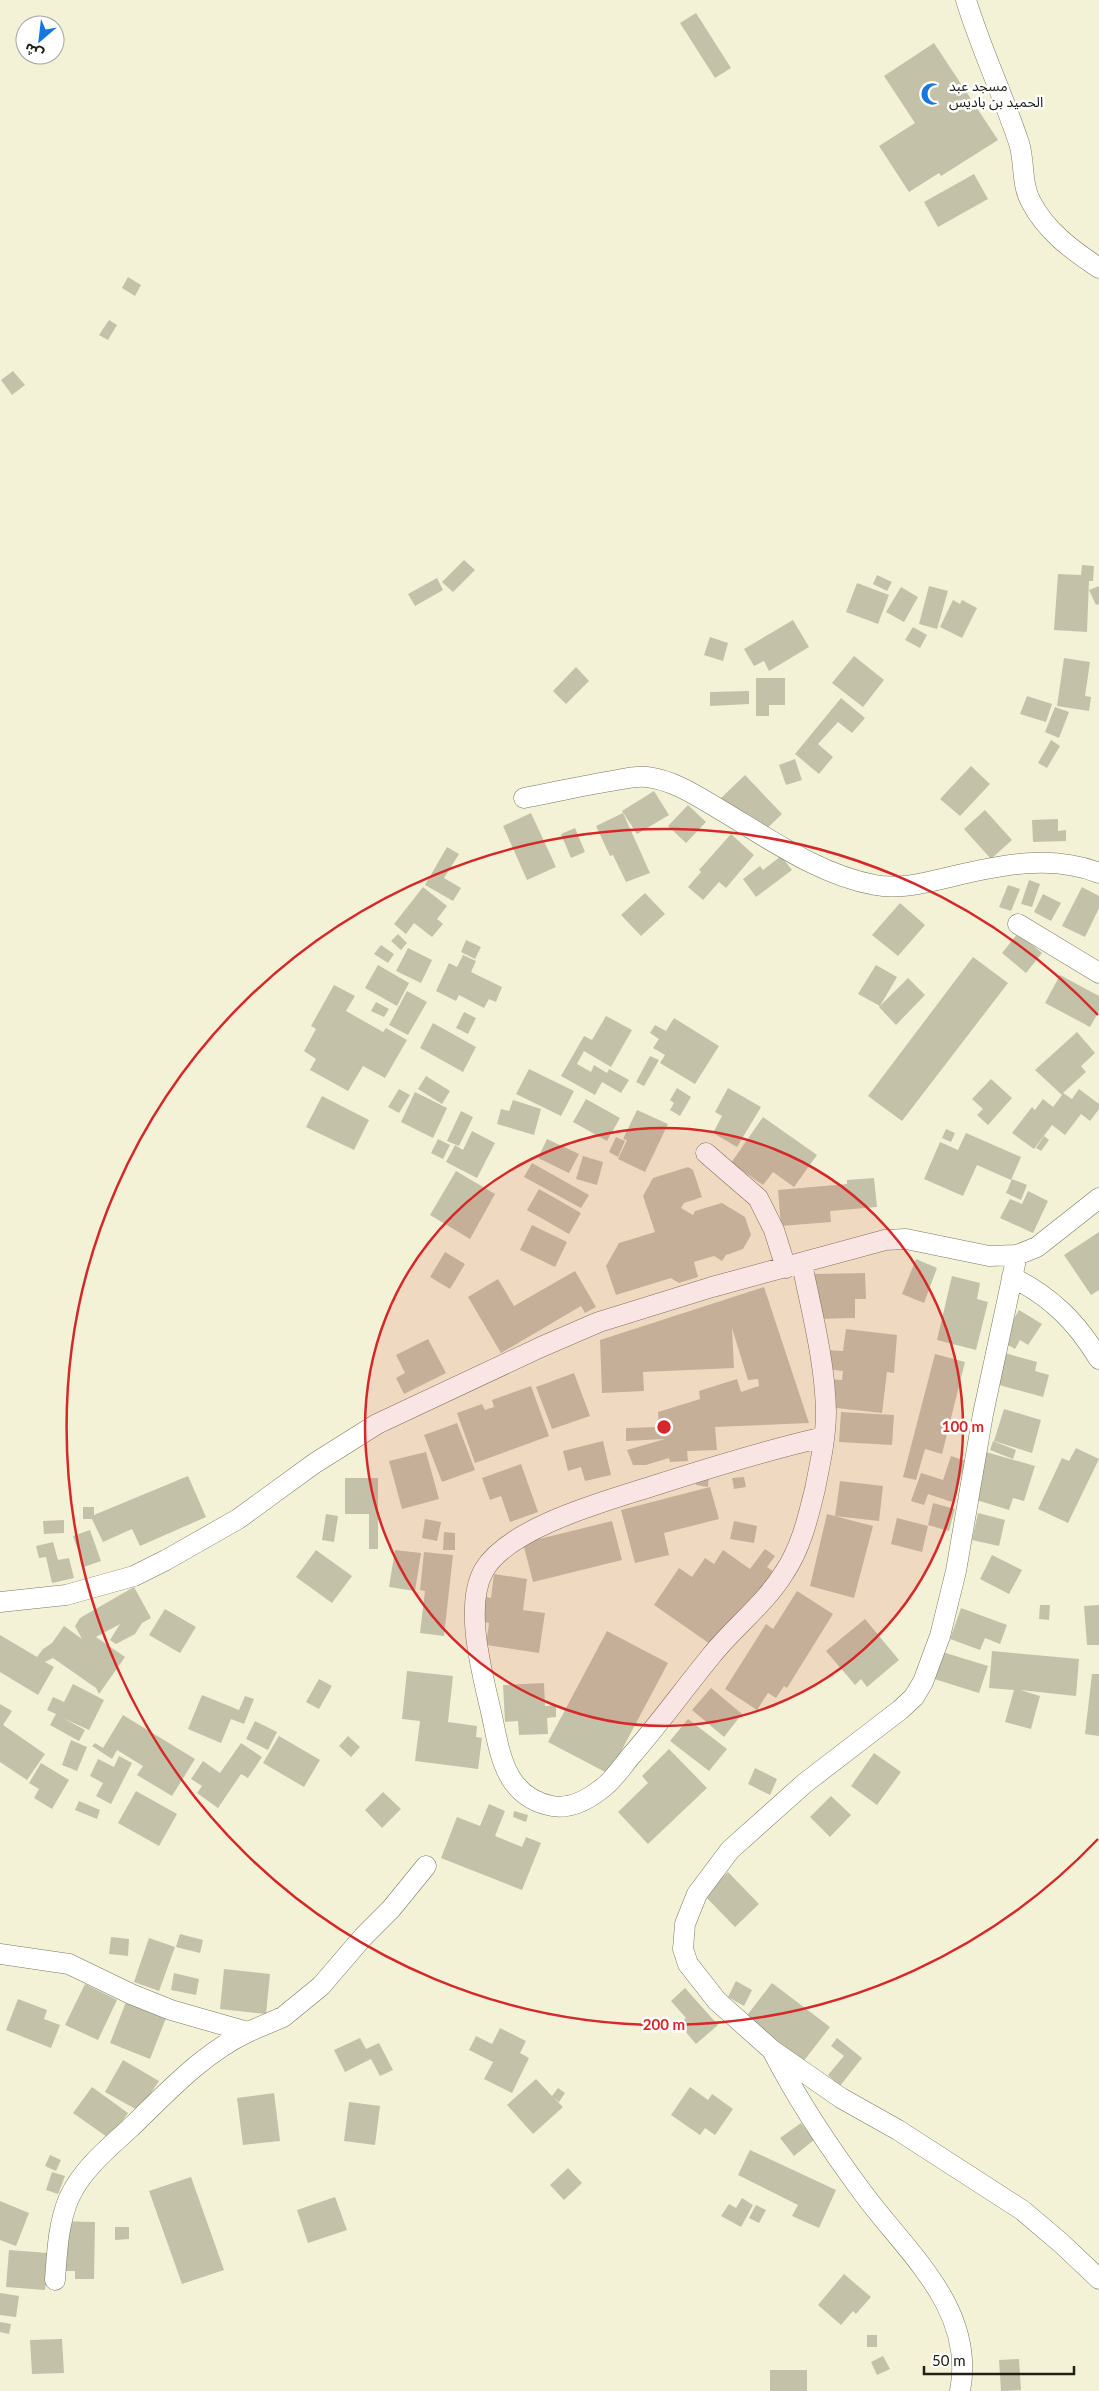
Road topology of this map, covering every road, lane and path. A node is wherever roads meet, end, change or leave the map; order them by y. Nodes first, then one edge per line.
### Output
1 (966, 0) edge
2 (1099, 268) edge
3 (524, 798) dead end
4 (1099, 873) edge
5 (1018, 924) dead end
6 (1099, 973) edge
7 (706, 1153) dead end
8 (1099, 1198) edge
9 (1017, 1255) junction
10 (794, 1266) junction
11 (1012, 1277) junction
12 (1099, 1359) edge
13 (824, 1437) junction
14 (0, 1602) edge
15 (426, 1866) dead end
16 (0, 1954) edge
17 (248, 2032) junction
18 (772, 2050) junction
19 (1099, 2279) edge
20 (55, 2280) dead end
21 (960, 2391) edge

1 - 2 street
3 - 4 street
5 - 6 street
7 - 10 street
8 - 9 street
9 - 10 street
9 - 11 street
10 - 13 street
10 - 14 street
11 - 12 street
11 - 18 street
13 - 13 street
15 - 17 street
16 - 17 street
17 - 20 street
18 - 19 street
18 - 21 street

